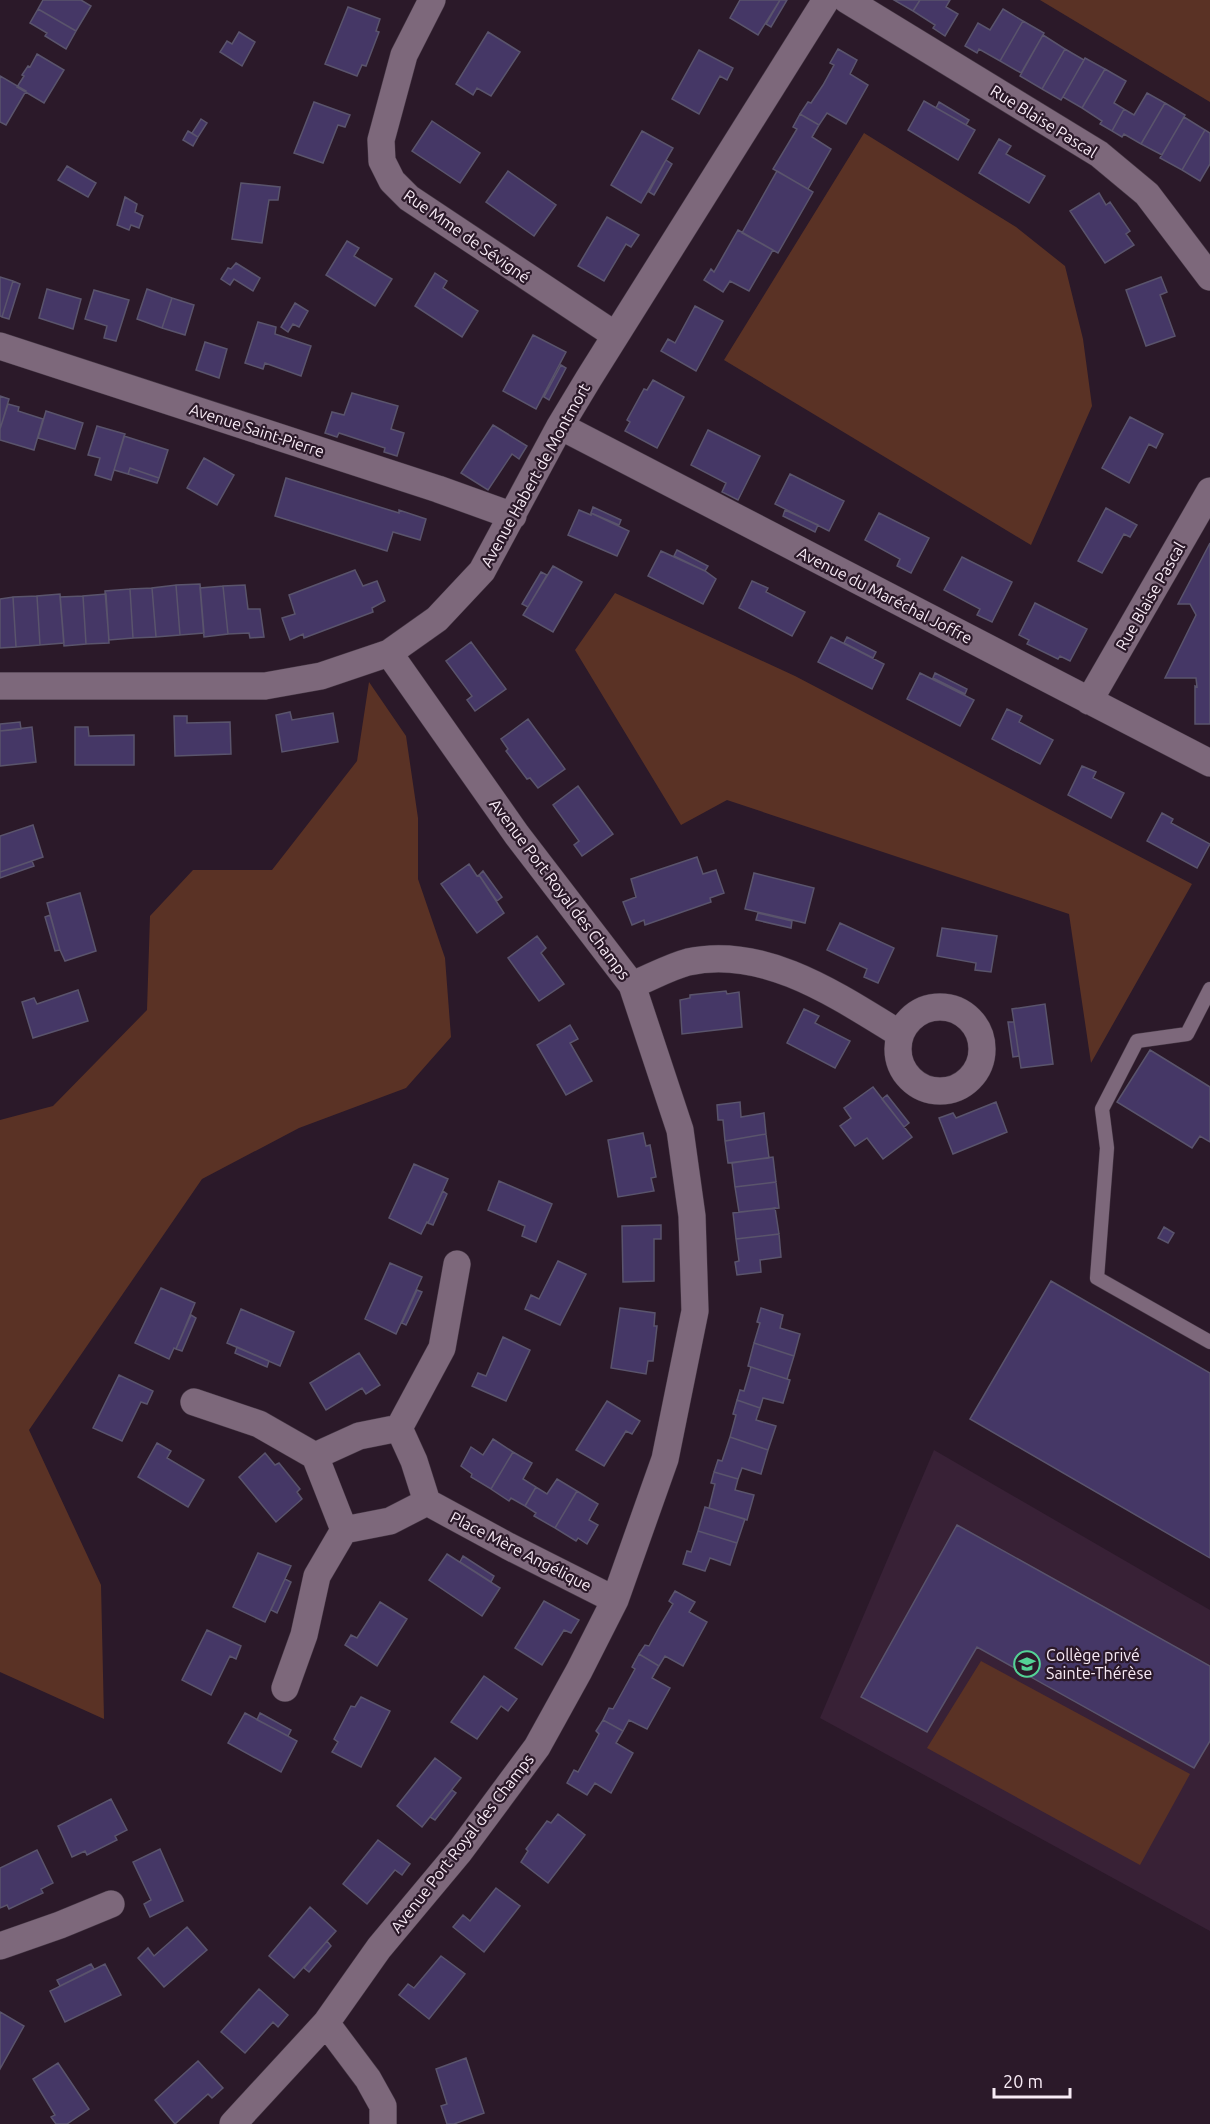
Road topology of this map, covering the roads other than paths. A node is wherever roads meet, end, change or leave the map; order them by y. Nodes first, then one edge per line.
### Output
1 (432, 0) edge
2 (825, 0) edge
3 (847, 0) edge
4 (1210, 277) edge
5 (615, 335) junction
6 (0, 346) edge
7 (560, 426) junction
8 (1210, 492) edge
9 (513, 516) junction
10 (389, 653) junction
11 (0, 686) edge
12 (1089, 701) junction
13 (1210, 763) edge
14 (632, 985) junction
15 (1210, 989) edge
16 (900, 1034) dead end
17 (457, 1264) dead end
18 (1210, 1342) edge
19 (194, 1402) dead end
20 (399, 1428) junction
21 (315, 1456) junction
22 (428, 1502) junction
23 (344, 1530) junction
24 (615, 1600) junction
25 (285, 1688) dead end
26 (111, 1904) dead end
27 (0, 1946) edge
28 (326, 2023) junction
29 (233, 2124) edge
30 (383, 2124) edge

1 - 5 street, Rue Mme de Sévigné
2 - 5 street, Avenue Habert de Montmort
3 - 4 street, Rue Blaise Pascal
5 - 7 street, Avenue Habert de Montmort
6 - 9 street, Avenue Saint-Pierre
7 - 9 street, Avenue Habert de Montmort
7 - 12 street, Avenue du Maréchal Joffre
8 - 12 street, Rue Blaise Pascal
9 - 10 street, Avenue Habert de Montmort
10 - 11 street, Avenue Habert de Montmort
10 - 14 street, Avenue Port Royal des Champs
12 - 13 street, Avenue du Maréchal Joffre
14 - 16 street
14 - 24 street, Avenue Port Royal des Champs
15 - 18 lane
17 - 20 street
19 - 21 street
20 - 21 street
20 - 22 street
21 - 23 street
22 - 23 street
22 - 24 street, Place Mère Angélique
23 - 25 street
24 - 28 street, Avenue Port Royal des Champs
26 - 27 street
28 - 29 street, Avenue Port Royal des Champs
28 - 30 street

